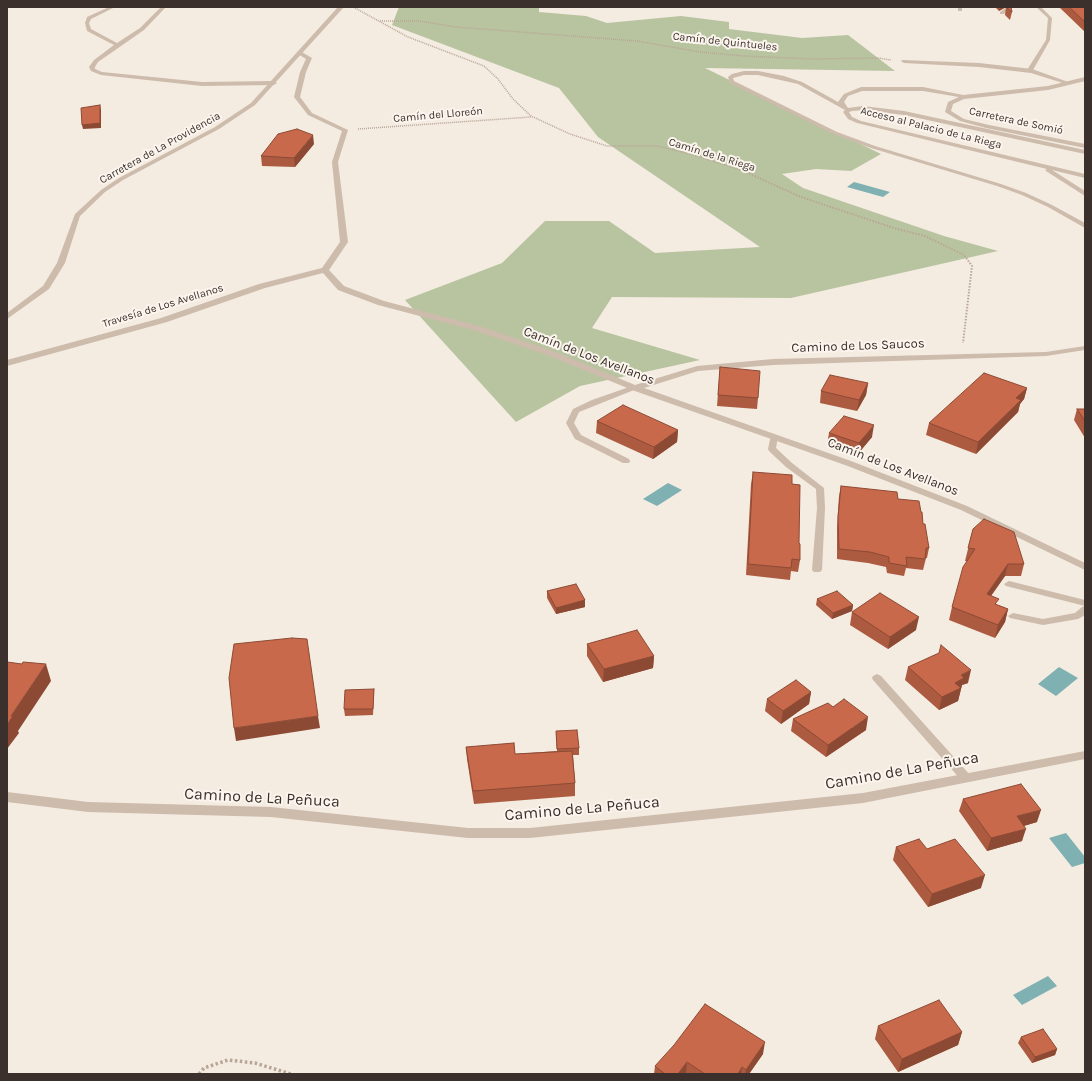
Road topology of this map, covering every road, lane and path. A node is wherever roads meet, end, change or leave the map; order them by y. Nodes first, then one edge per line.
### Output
1 (113, 7) edge
2 (164, 7) edge
3 (341, 7) edge
4 (352, 7) edge
5 (1010, 7) edge
6 (1038, 7) edge
7 (1002, 13) dead end
8 (379, 21) junction
9 (117, 45) junction
10 (300, 53) junction
11 (904, 61) joint
12 (1030, 70) junction
13 (1085, 79) edge
14 (274, 83) junction
15 (1068, 83) junction
16 (963, 97) junction
17 (843, 107) junction
18 (849, 110) junction
19 (531, 116) junction
20 (345, 130) junction
21 (1085, 146) edge
22 (1085, 152) edge
23 (1041, 166) junction
24 (1085, 176) edge
25 (1085, 194) edge
26 (1085, 226) edge
27 (325, 270) junction
28 (7, 317) edge
29 (1085, 348) edge
30 (964, 356) junction
31 (7, 362) edge
32 (635, 388) junction
33 (774, 437) junction
34 (626, 461) dead end
35 (1085, 568) edge
36 (817, 570) dead end
37 (1009, 584) dead end
38 (1085, 603) edge
39 (1085, 609) edge
40 (1013, 616) dead end
41 (878, 678) dead end
42 (1085, 755) edge
43 (966, 778) junction
44 (7, 797) edge
45 (199, 1074) edge
46 (291, 1074) edge

1 - 9 lane
2 - 9 lane
3 - 10 street, Carretera de La Providencia
4 - 8 path, Camín de la Riega
5 - 7 lane
6 - 12 lane
8 - 11 path, Camín de Quintueles
8 - 19 path, Camín de la Riega
9 - 14 lane
10 - 14 street, Carretera de La Providencia
10 - 20 street
11 - 12 street
12 - 15 street
13 - 15 street, Carretera de Somió
14 - 28 street, Carretera de La Providencia
15 - 16 street, Carretera de Somió
16 - 17 lane
16 - 21 street, Carretera de Somió
17 - 18 lane
17 - 26 lane
18 - 22 lane, Acceso al Palacio de La Riega
18 - 23 lane, Acceso al Palacio de La Riega
19 - 20 path, Camín del Lloreón
19 - 30 path, Camín de la Riega
20 - 27 street
23 - 24 lane, Acceso al Palacio de La Riega
23 - 25 lane, Acceso al Palacio de La Riega
27 - 31 street, Travesía de Los Avellanos
27 - 32 street, Camín de Los Avellanos
29 - 30 street, Camino de Los Saucos
30 - 32 street, Camino de Los Saucos
32 - 33 street, Camín de Los Avellanos
32 - 34 lane
33 - 35 street, Camín de Los Avellanos
33 - 36 lane
37 - 38 lane
39 - 40 lane
41 - 43 lane
42 - 43 street, Camino de La Peñuca
43 - 44 street, Camino de La Peñuca
45 - 46 path

